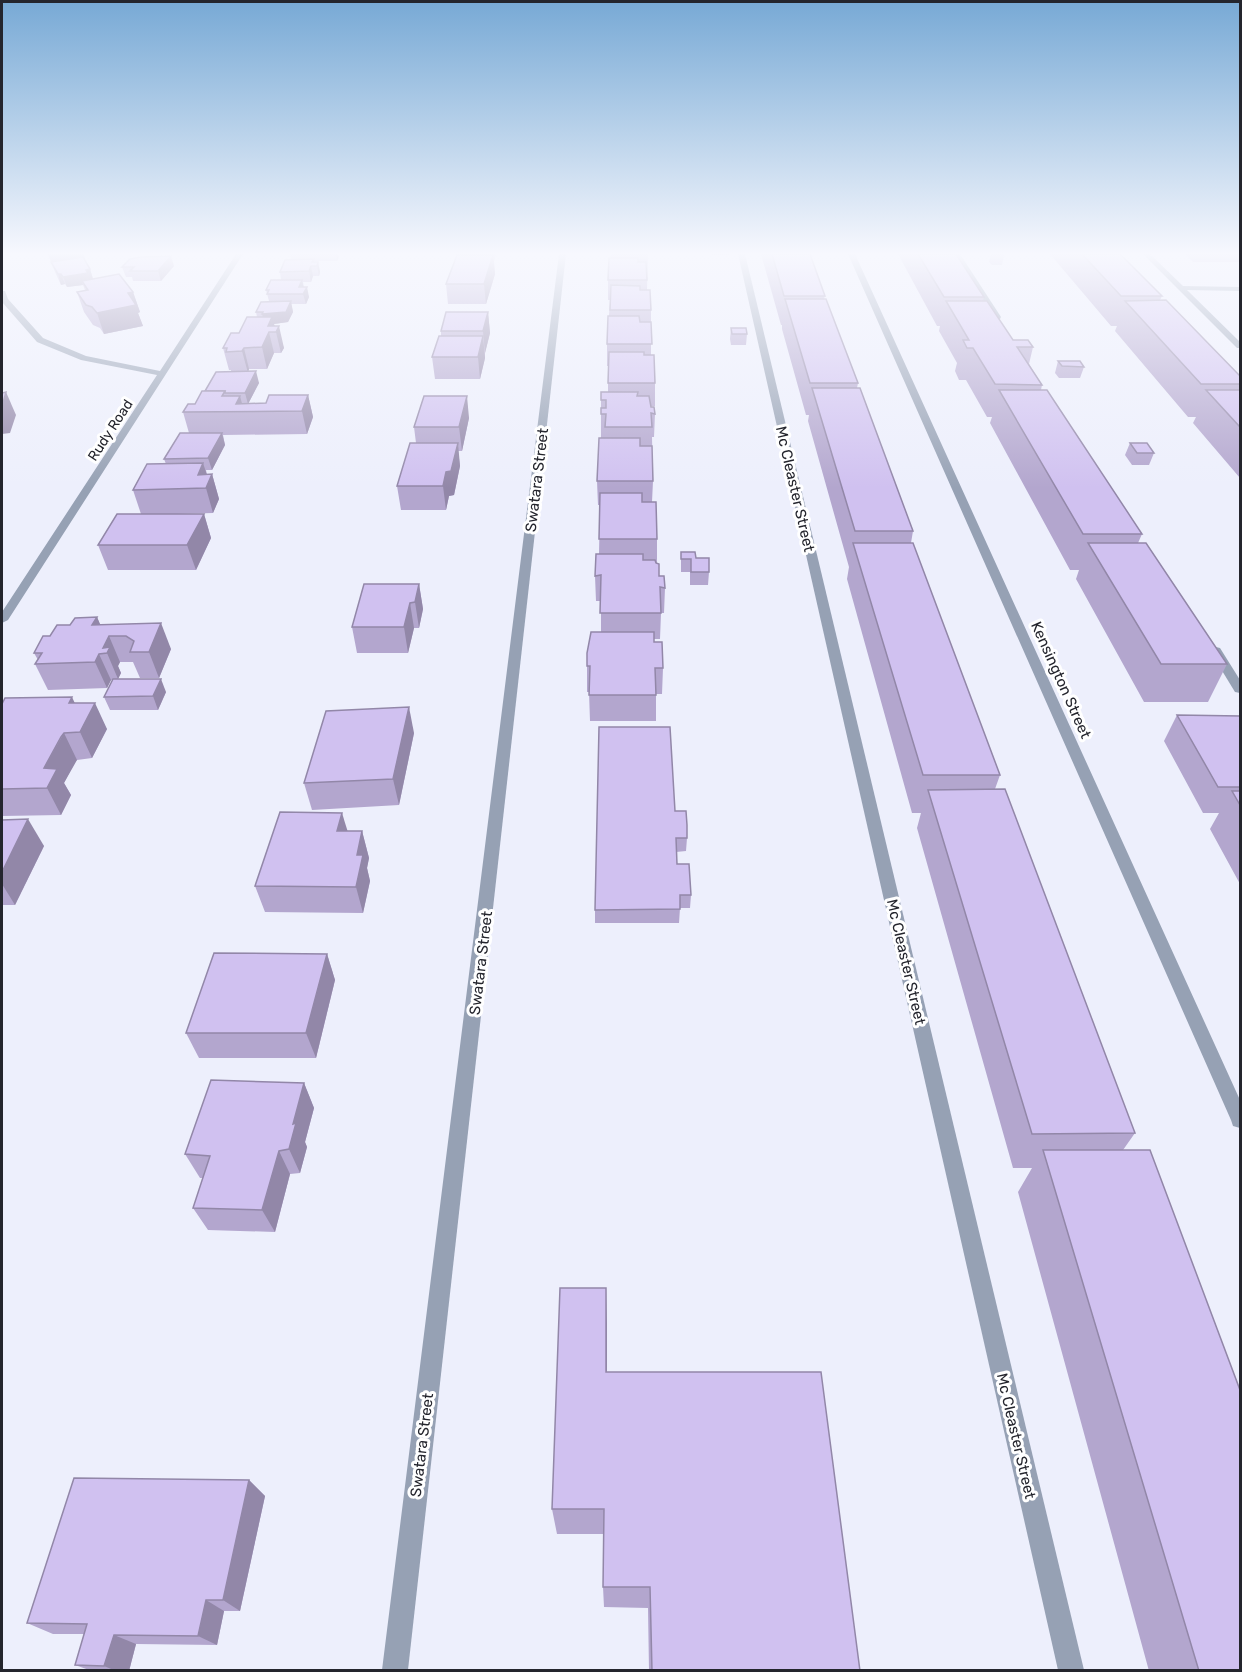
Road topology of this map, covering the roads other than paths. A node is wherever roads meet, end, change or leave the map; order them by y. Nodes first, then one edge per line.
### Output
1 (33, 332) edge
2 (190, 332) edge
3 (554, 332) edge
4 (759, 332) edge
5 (886, 332) edge
6 (1226, 332) edge
7 (1240, 346) edge
8 (163, 374) junction
9 (2, 620) edge
10 (1208, 639) edge
11 (1240, 689) edge
12 (1240, 1120) edge
13 (395, 1671) edge
14 (1071, 1671) edge

1 - 8 street
2 - 8 street, Rudy Road
3 - 13 street, Swatara Street
4 - 14 street, Mc Cleaster Street
5 - 12 street, Kensington Street
6 - 7 street
8 - 9 street, Rudy Road
10 - 11 street

